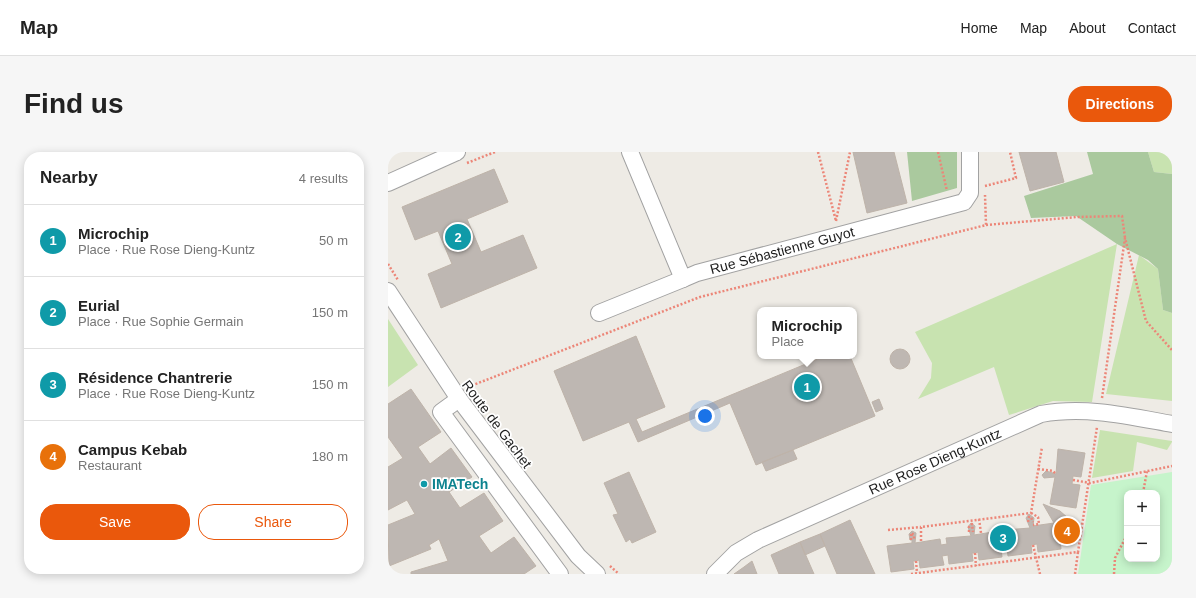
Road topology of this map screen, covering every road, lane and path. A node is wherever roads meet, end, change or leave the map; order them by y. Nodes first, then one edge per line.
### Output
1 (457, 152) edge
2 (630, 152) edge
3 (818, 152) edge
4 (850, 152) edge
5 (938, 152) edge
6 (970, 152) edge
7 (1010, 152) edge
8 (388, 183) edge
9 (978, 187) junction
10 (951, 205) junction
11 (986, 225) junction
12 (838, 228) junction
13 (1125, 238) junction
14 (388, 264) edge
15 (683, 279) junction
16 (394, 287) edge
17 (599, 314) dead end
18 (1172, 350) edge
19 (464, 381) dead end
20 (466, 393) junction
21 (1101, 400) dead end
22 (1098, 422) dead end
23 (1172, 424) edge
24 (1042, 448) dead end
25 (1172, 466) edge
26 (1038, 469) junction
27 (1147, 471) junction
28 (1056, 474) dead end
29 (1073, 480) dead end
30 (1088, 482) junction
31 (1144, 490) edge
32 (1031, 512) junction
33 (979, 519) junction
34 (1028, 522) dead end
35 (921, 527) junction
36 (888, 530) dead end
37 (981, 533) dead end
38 (921, 541) dead end
39 (1124, 541) edge
40 (1034, 545) dead end
41 (1078, 552) junction
42 (974, 553) dead end
43 (1036, 558) junction
44 (916, 561) dead end
45 (976, 566) junction
46 (601, 568) edge
47 (918, 573) junction
48 (560, 574) edge
49 (618, 574) edge
50 (715, 574) edge
51 (911, 574) edge
52 (1040, 574) edge
53 (1076, 574) edge
54 (1114, 574) edge

1 - 8 street
2 - 15 street
3 - 12 path
4 - 12 path
5 - 10 path
6 - 9 street
7 - 9 path
9 - 10 street, Rue Sébastienne Guyot
9 - 11 path
10 - 12 street, Rue Sébastienne Guyot
11 - 13 path
11 - 20 path
12 - 15 street, Rue Sébastienne Guyot
13 - 18 path
13 - 21 path
14 - 16 path
15 - 17 street, Rue Sébastienne Guyot
16 - 20 street, Route de Gachet
19 - 20 path, Route de Gachet
20 - 46 street, Route de Gachet
20 - 48 street
22 - 30 path
23 - 50 street, Rue Rose Dieng-Kuntz
24 - 26 path
25 - 27 path
26 - 28 path
26 - 32 path
27 - 30 path
27 - 31 path
29 - 30 path
30 - 41 path
32 - 33 path
32 - 34 path
33 - 35 path
33 - 37 path
35 - 36 path
35 - 38 path
39 - 54 path
40 - 43 path
41 - 43 path
41 - 53 path
42 - 45 path
43 - 45 path
43 - 52 path
44 - 47 path
45 - 47 path
46 - 49 path
47 - 51 path

